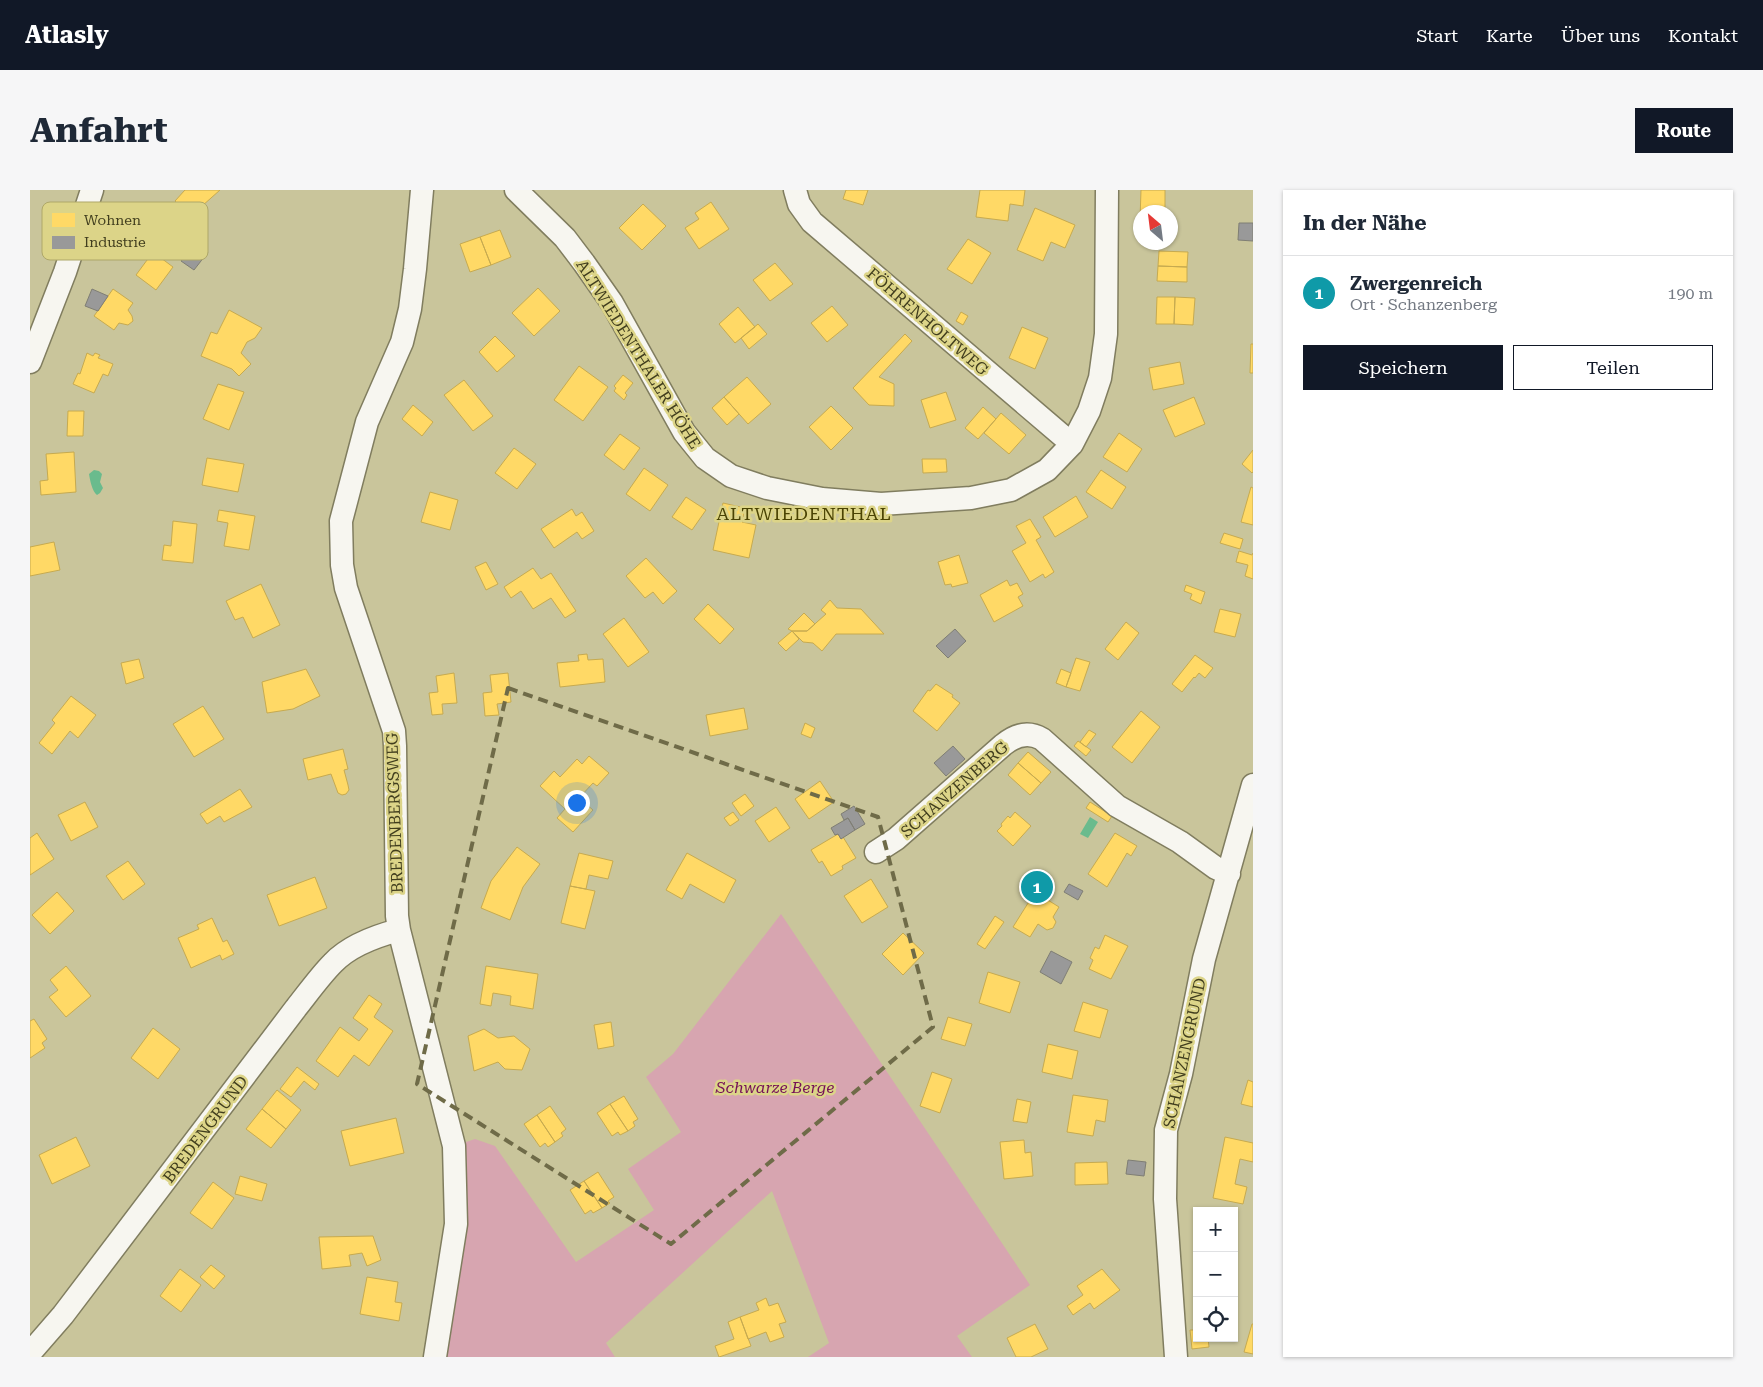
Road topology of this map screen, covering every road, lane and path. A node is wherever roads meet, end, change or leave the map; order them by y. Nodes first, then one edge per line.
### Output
1 (92, 190) edge
2 (422, 190) edge
3 (516, 190) edge
4 (795, 190) edge
5 (1107, 190) edge
6 (88, 202) edge
7 (69, 260) edge
8 (30, 362) edge
9 (1072, 444) junction
10 (1253, 785) edge
11 (876, 852) dead end
12 (1229, 874) junction
13 (399, 930) junction
14 (30, 1353) edge
15 (435, 1357) edge
16 (1176, 1357) edge

1 - 6 street
2 - 13 street, BREDENBERGSWEG
3 - 9 street, ALTWIEDENTHALER HÖHE
4 - 9 street, FÖHRENHOLTWEG
5 - 9 street, ALTWIEDENTHALER HÖHE
7 - 8 street
10 - 12 street, SCHANZENGRUND
11 - 12 street, SCHANZENBERG
12 - 16 street, SCHANZENGRUND
13 - 14 street, BREDENGRUND
13 - 15 street, BREDENBERGSWEG

